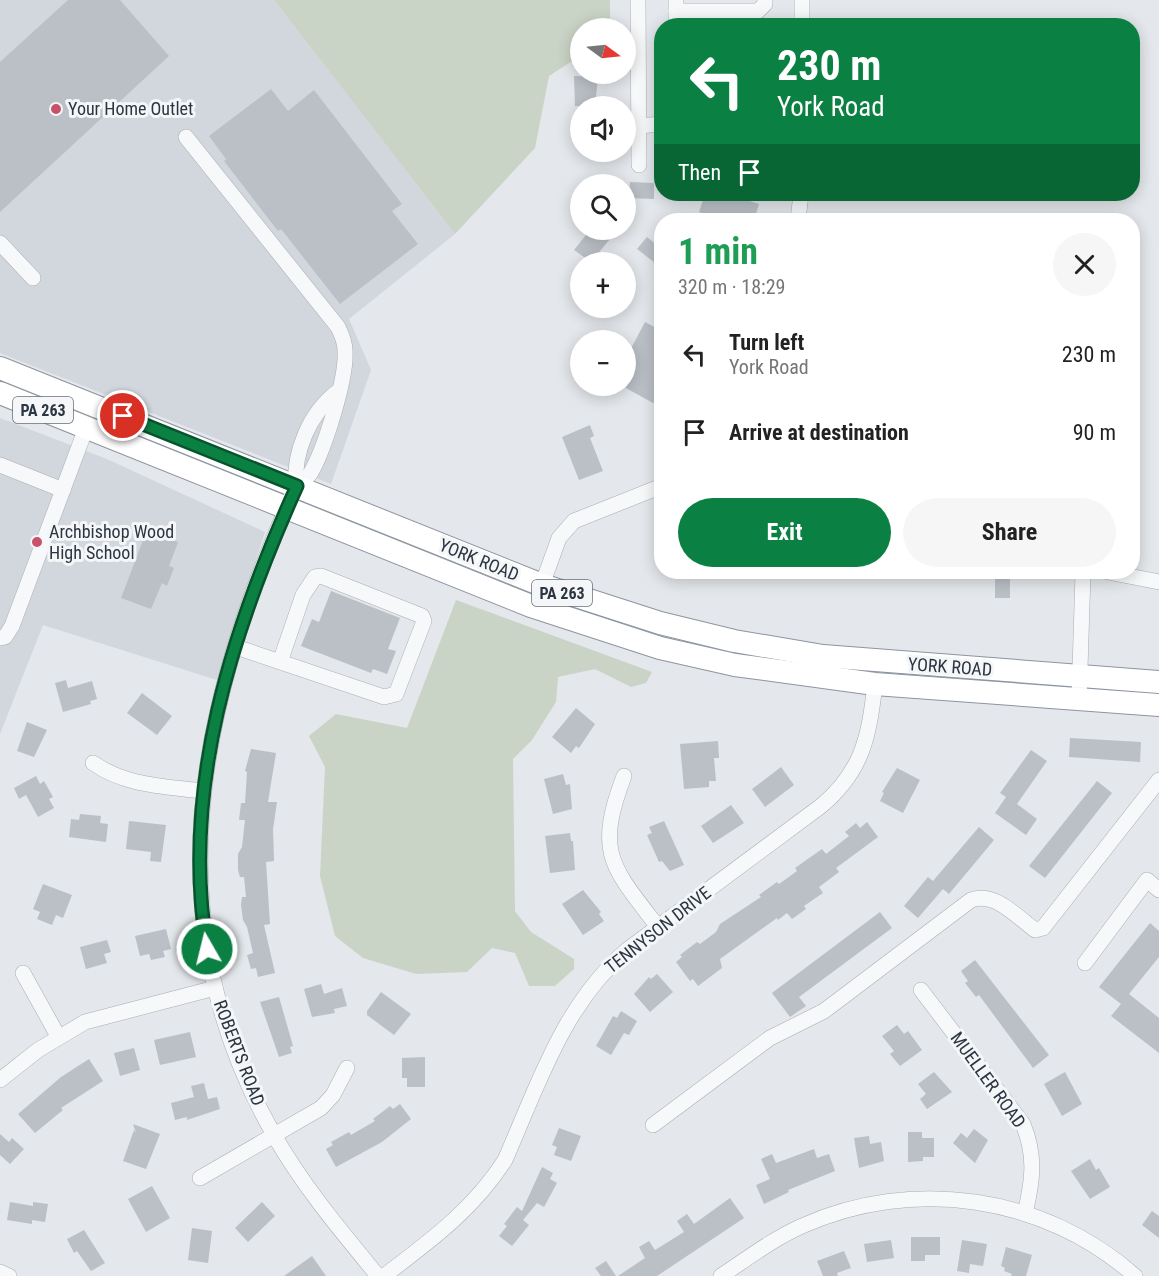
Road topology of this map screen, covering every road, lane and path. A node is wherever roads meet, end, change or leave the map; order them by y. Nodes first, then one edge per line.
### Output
1 (638, 0) edge
2 (765, 0) edge
3 (802, 0) edge
4 (676, 12) edge
5 (802, 18) edge
6 (654, 125) edge
7 (639, 126) junction
8 (186, 137) dead end
9 (639, 165) dead end
10 (0, 243) edge
11 (33, 278) dead end
12 (0, 368) edge
13 (0, 393) edge
14 (86, 428) junction
15 (0, 465) edge
16 (297, 486) junction
17 (654, 489) edge
18 (63, 490) junction
19 (287, 508) junction
20 (1140, 578) edge
21 (1083, 579) edge
22 (1159, 582) edge
23 (542, 585) junction
24 (0, 638) edge
25 (236, 647) junction
26 (280, 662) junction
27 (1080, 676) junction
28 (1159, 682) edge
29 (875, 684) junction
30 (1079, 699) junction
31 (1159, 705) edge
32 (93, 763) dead end
33 (624, 776) dead end
34 (1159, 780) edge
35 (202, 791) junction
36 (1159, 890) edge
37 (658, 927) junction
38 (1085, 963) dead end
39 (23, 973) dead end
40 (215, 988) junction
41 (921, 990) dead end
42 (58, 1036) junction
43 (347, 1068) dead end
44 (0, 1080) edge
45 (653, 1125) dead end
46 (274, 1135) junction
47 (200, 1178) dead end
48 (1025, 1213) junction
49 (0, 1272) edge
50 (9, 1276) edge
51 (378, 1276) edge
52 (384, 1276) edge
53 (721, 1276) edge
54 (1135, 1276) edge

1 - 7 street
2 - 4 street
3 - 5 street
6 - 7 street
7 - 9 street
8 - 16 street
10 - 11 street
12 - 16 highway, YORK ROAD / PA 263
13 - 14 highway, YORK ROAD / PA 263
14 - 18 street
14 - 19 highway, YORK ROAD / PA 263
15 - 18 street
16 - 19 street, ROBERTS ROAD
16 - 23 highway, YORK ROAD / PA 263
17 - 23 street
18 - 24 street
19 - 25 street, ROBERTS ROAD
19 - 29 highway, YORK ROAD / PA 263
20 - 22 street
21 - 27 street
23 - 27 highway, YORK ROAD / PA 263
25 - 26 street
25 - 35 street, ROBERTS ROAD
26 - 26 street
27 - 28 highway, YORK ROAD / PA 263
27 - 30 street
29 - 30 highway, YORK ROAD / PA 263
29 - 37 street, TENNYSON DRIVE
30 - 31 highway, YORK ROAD / PA 263
32 - 35 street
33 - 37 street
34 - 45 street
35 - 40 street, ROBERTS ROAD
36 - 38 street
37 - 52 street, TENNYSON DRIVE
39 - 42 street
40 - 42 street
40 - 46 street, ROBERTS ROAD
41 - 48 street, MUELLER ROAD
42 - 44 street
43 - 46 street
46 - 47 street
46 - 51 street, ROBERTS ROAD
48 - 53 street
48 - 54 street
49 - 50 street

